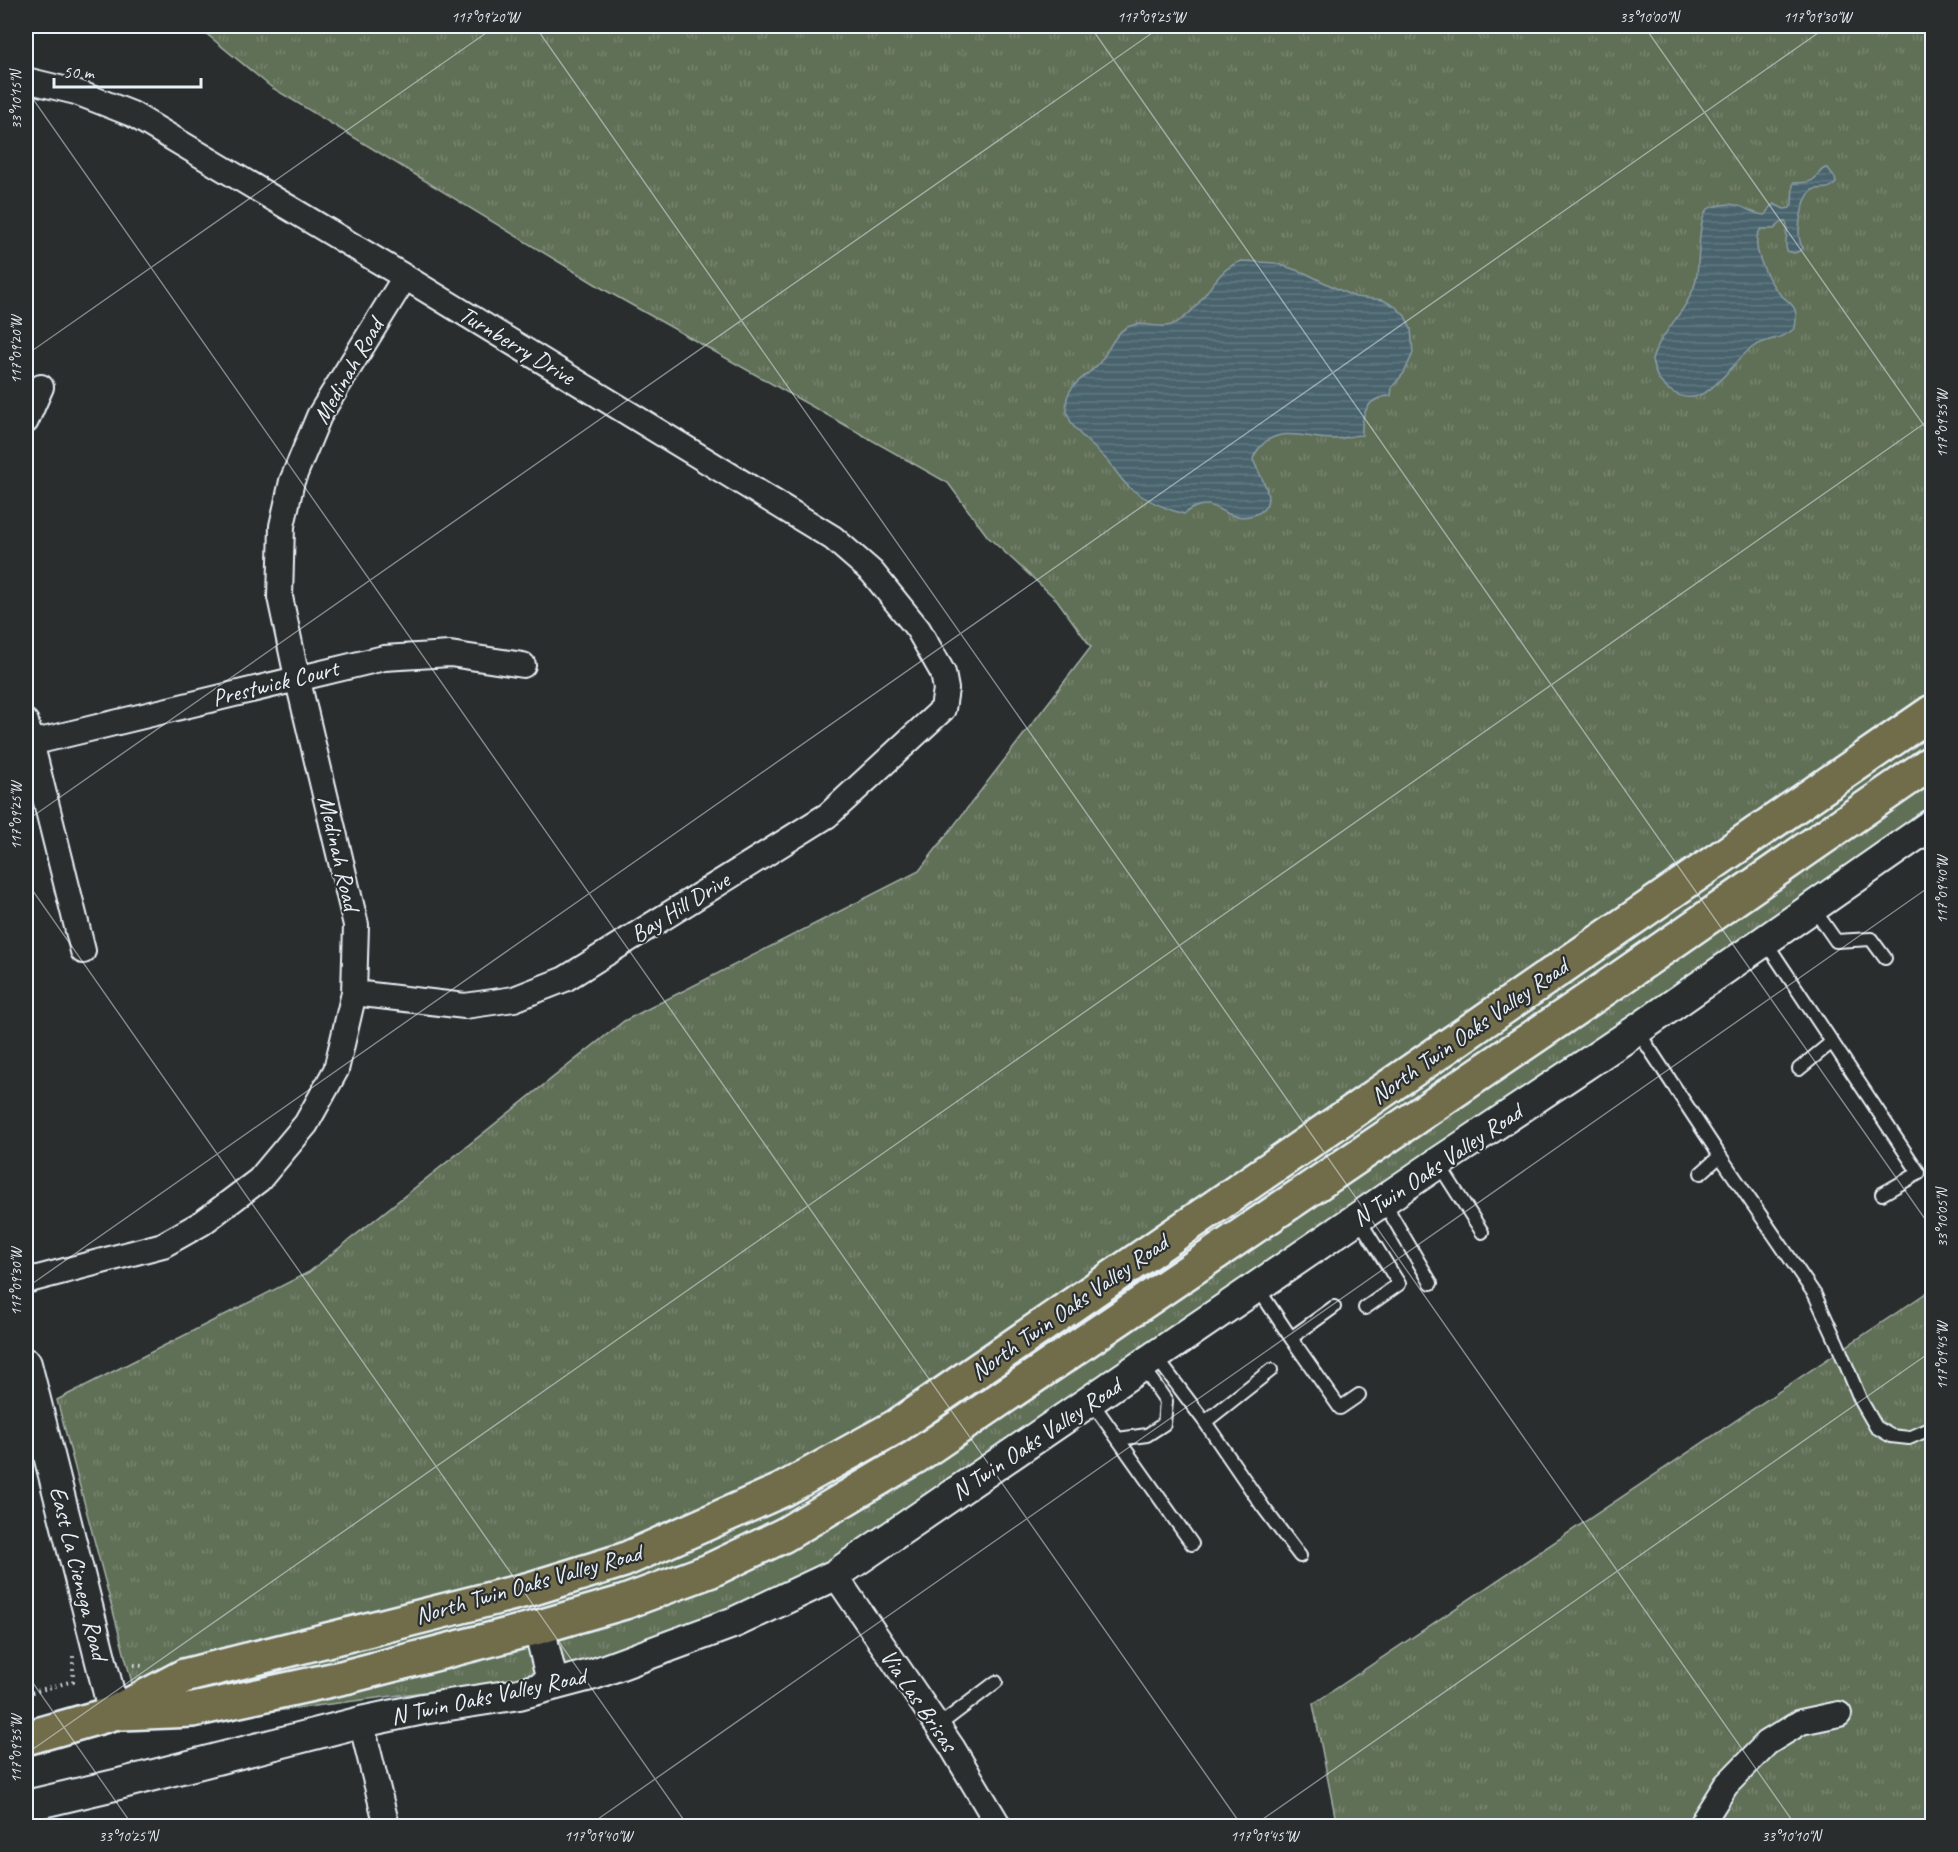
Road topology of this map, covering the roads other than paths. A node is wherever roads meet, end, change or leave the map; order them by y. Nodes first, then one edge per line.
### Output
1 (26, 80) edge
2 (405, 277) junction
3 (41, 387) dead end
4 (26, 422) edge
5 (523, 665) dead end
6 (297, 677) junction
7 (946, 689) joint
8 (1932, 712) edge
9 (28, 732) edge
10 (1932, 762) edge
11 (1932, 824) edge
12 (1812, 907) junction
13 (1764, 940) junction
14 (83, 951) dead end
15 (1885, 958) dead end
16 (354, 993) junction
17 (1637, 1030) junction
18 (1832, 1042) junction
19 (1799, 1070) dead end
20 (1720, 1156) junction
21 (1438, 1163) junction
22 (1701, 1173) dead end
23 (1882, 1194) dead end
24 (1383, 1201) junction
25 (1358, 1218) junction
26 (1482, 1232) dead end
27 (26, 1281) edge
28 (1431, 1283) dead end
29 (1257, 1287) junction
30 (1334, 1306) dead end
31 (1365, 1308) dead end
32 (1291, 1338) junction
33 (1149, 1361) junction
34 (26, 1364) edge
35 (1271, 1370) dead end
36 (1359, 1395) dead end
37 (1091, 1401) junction
38 (1205, 1422) junction
39 (1932, 1428) edge
40 (1118, 1439) junction
41 (675, 1538) junction
42 (1192, 1545) dead end
43 (1300, 1556) dead end
44 (835, 1575) junction
45 (427, 1614) junction
46 (539, 1627) junction
47 (996, 1682) dead end
48 (553, 1685) junction
49 (114, 1713) junction
50 (1839, 1714) dead end
51 (361, 1722) junction
52 (938, 1726) junction
53 (26, 1738) edge
54 (26, 1806) edge
55 (387, 1827) edge
56 (999, 1827) edge
57 (1700, 1827) edge

1 - 2 street, Turnberry Drive
2 - 6 street, Medinah Road
2 - 7 street, Turnberry Drive
3 - 4 street
5 - 6 street, Prestwick Court
6 - 9 street, Prestwick Court
6 - 16 street, Medinah Road
7 - 16 street, Bay Hill Drive
8 - 41 main road, North Twin Oaks Valley Road
9 - 14 street
10 - 46 main road, North Twin Oaks Valley Road
11 - 12 street, N Twin Oaks Valley Road
12 - 13 street, N Twin Oaks Valley Road
12 - 15 lane
13 - 17 street, N Twin Oaks Valley Road
13 - 18 lane
16 - 27 street, Medinah Road
17 - 20 lane
17 - 21 street, N Twin Oaks Valley Road
18 - 19 lane
18 - 23 lane
20 - 22 lane
20 - 39 lane
21 - 24 street, N Twin Oaks Valley Road
21 - 26 lane
24 - 25 street, N Twin Oaks Valley Road
24 - 28 lane
25 - 29 street, N Twin Oaks Valley Road
25 - 31 lane
29 - 32 lane
29 - 33 street, N Twin Oaks Valley Road
30 - 32 lane
32 - 36 lane
33 - 37 street, N Twin Oaks Valley Road
33 - 38 lane
33 - 40 lane
34 - 49 street, East La Cienega Road
35 - 38 lane
37 - 40 lane
37 - 44 street, N Twin Oaks Valley Road
38 - 43 lane
40 - 42 lane
41 - 45 main road, North Twin Oaks Valley Road
41 - 46 main road
44 - 48 street, N Twin Oaks Valley Road
44 - 52 street, Via Las Brisas
45 - 46 main road
45 - 49 main road, North Twin Oaks Valley Road
46 - 48 street
46 - 49 main road, North Twin Oaks Valley Road
47 - 52 lane
48 - 51 street, N Twin Oaks Valley Road
49 - 53 main road, North Twin Oaks Valley Road
50 - 57 street
51 - 54 street, N Twin Oaks Valley Road
51 - 55 street
52 - 56 street, Via Las Brisas

